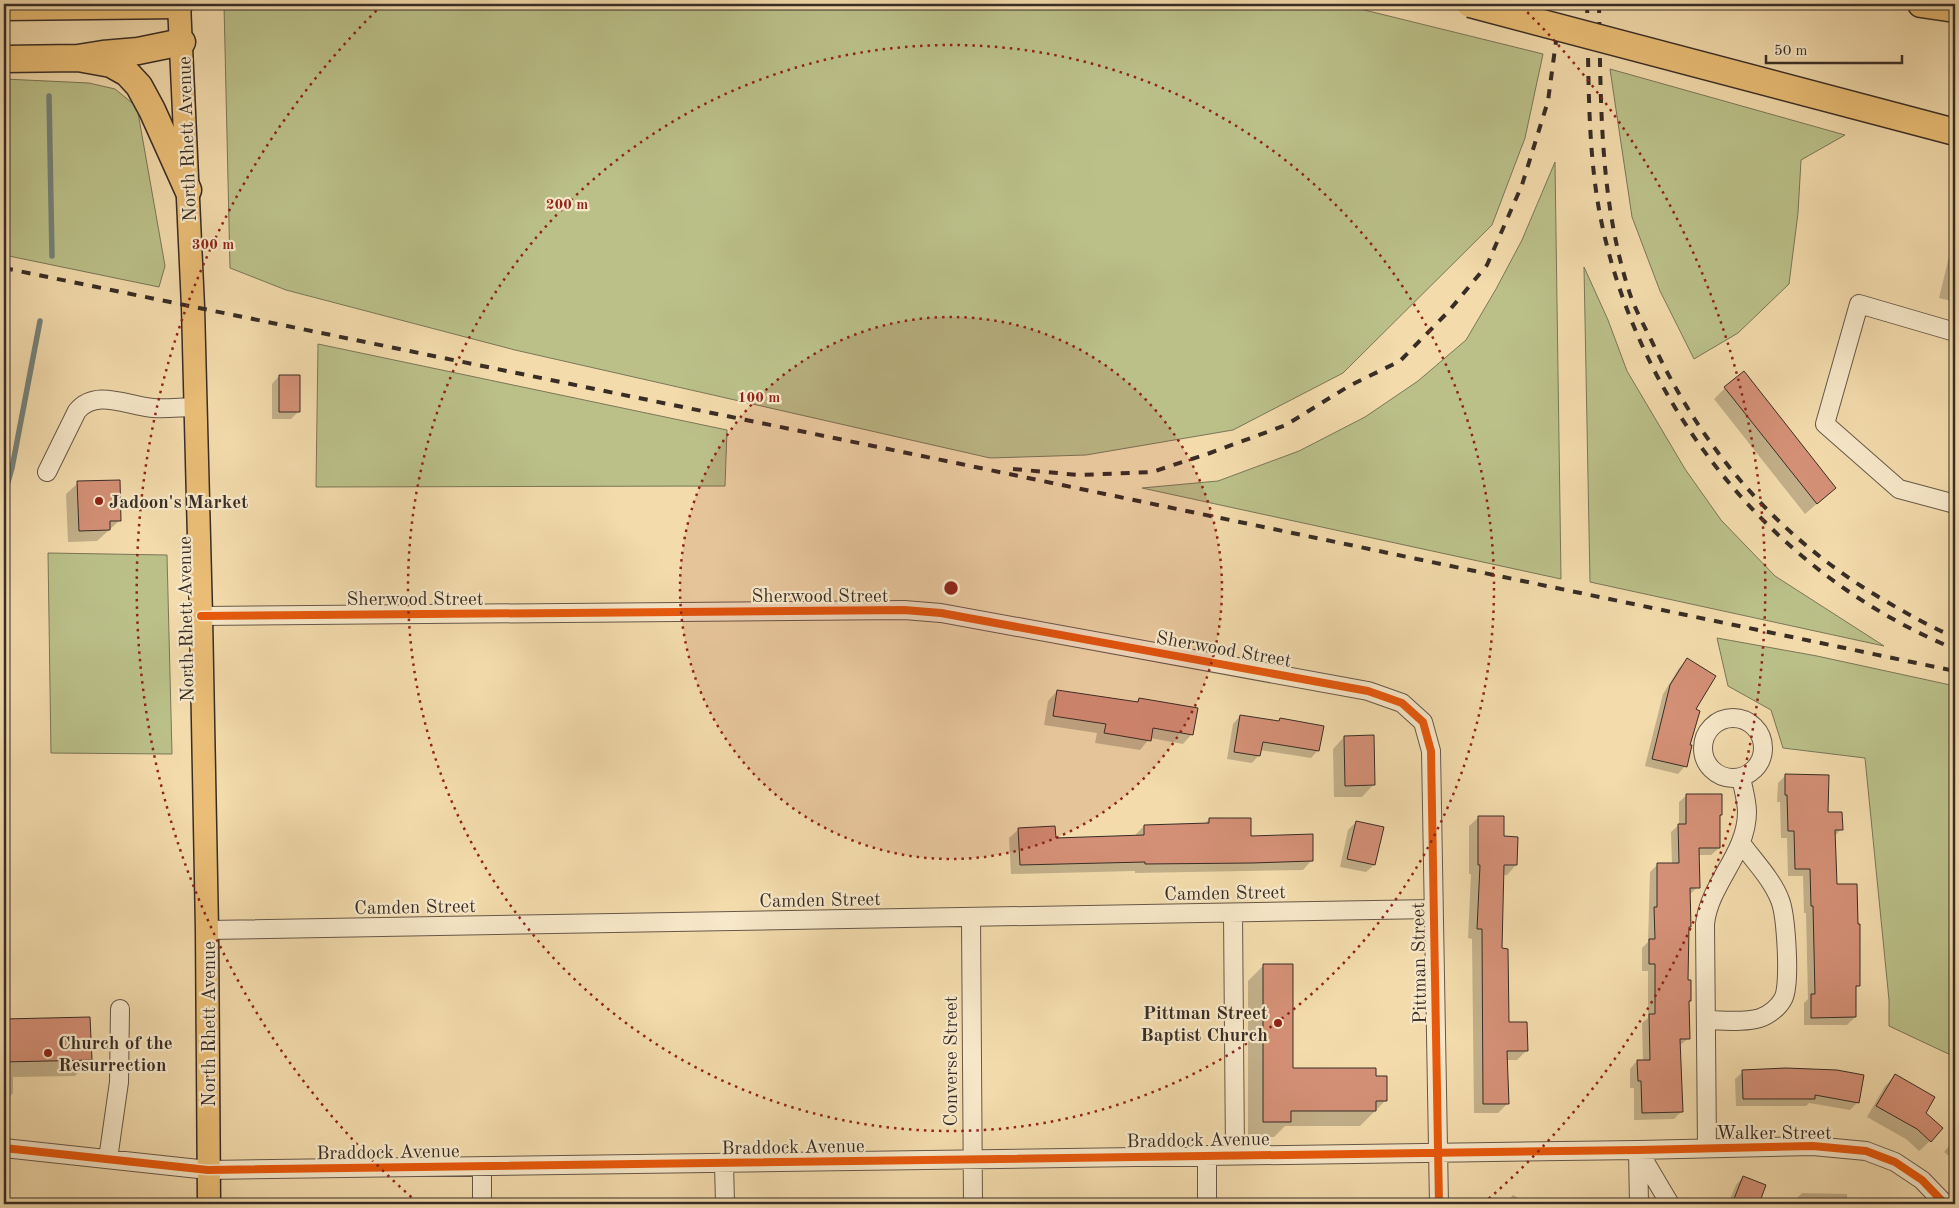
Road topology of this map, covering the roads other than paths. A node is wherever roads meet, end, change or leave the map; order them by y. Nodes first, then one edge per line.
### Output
1 (93, 4) edge
2 (179, 4) edge
3 (1470, 4) edge
4 (1921, 4) edge
5 (4, 7) edge
6 (1955, 10) edge
7 (182, 42) junction
8 (78, 58) junction
9 (4, 59) edge
10 (1955, 132) edge
11 (188, 190) junction
12 (1955, 332) edge
13 (196, 407) junction
14 (47, 472) dead end
15 (1955, 504) edge
16 (201, 616) junction
17 (1423, 722) joint
18 (1741, 777) dead end
19 (1741, 843) junction
20 (1434, 908) junction
21 (1233, 913) junction
22 (971, 918) junction
23 (207, 930) junction
24 (120, 1009) dead end
25 (1706, 1020) junction
26 (4, 1148) edge
27 (1707, 1148) junction
28 (1584, 1150) joint
29 (1638, 1150) junction
30 (1438, 1152) junction
31 (1207, 1155) junction
32 (1235, 1155) junction
33 (108, 1159) junction
34 (972, 1160) junction
35 (724, 1163) junction
36 (482, 1166) junction
37 (208, 1170) junction
38 (209, 1204) edge
39 (482, 1204) edge
40 (724, 1204) edge
41 (972, 1204) edge
42 (1207, 1204) edge
43 (1438, 1204) edge
44 (1639, 1204) edge
45 (1670, 1204) edge
46 (1945, 1204) edge

1 - 2 highway
1 - 5 highway
2 - 7 main road, North Rhett Avenue
3 - 10 highway, bridge
4 - 6 highway
7 - 8 highway
7 - 11 main road, North Rhett Avenue
8 - 9 highway
8 - 11 highway
11 - 13 main road, North Rhett Avenue
12 - 15 street
13 - 14 street
13 - 16 main road, North Rhett Avenue
16 - 17 street, Sherwood Street
16 - 23 main road, North Rhett Avenue
17 - 20 street, Pittman Street
18 - 19 street
19 - 25 street
19 - 25 street
20 - 21 street, Camden Street
20 - 30 street, Pittman Street
21 - 22 street, Camden Street
21 - 32 street
22 - 23 street, Camden Street
22 - 34 street, Converse Street
23 - 37 main road, North Rhett Avenue
24 - 33 street
25 - 27 street
26 - 33 street, Braddock Avenue
27 - 29 street, Walker Street
27 - 46 street, Walker Street
28 - 29 street, Walker Street
28 - 30 street, Braddock Avenue
29 - 44 street
29 - 45 street
30 - 32 street, Braddock Avenue
30 - 43 street, Pittman Street
31 - 32 street, Braddock Avenue
31 - 34 street, Braddock Avenue
31 - 42 street
33 - 37 street, Braddock Avenue
34 - 35 street, Braddock Avenue
34 - 41 street, Converse Street
35 - 36 street, Braddock Avenue
35 - 40 street
36 - 37 street, Braddock Avenue
36 - 39 street
37 - 38 main road, North Rhett Avenue

